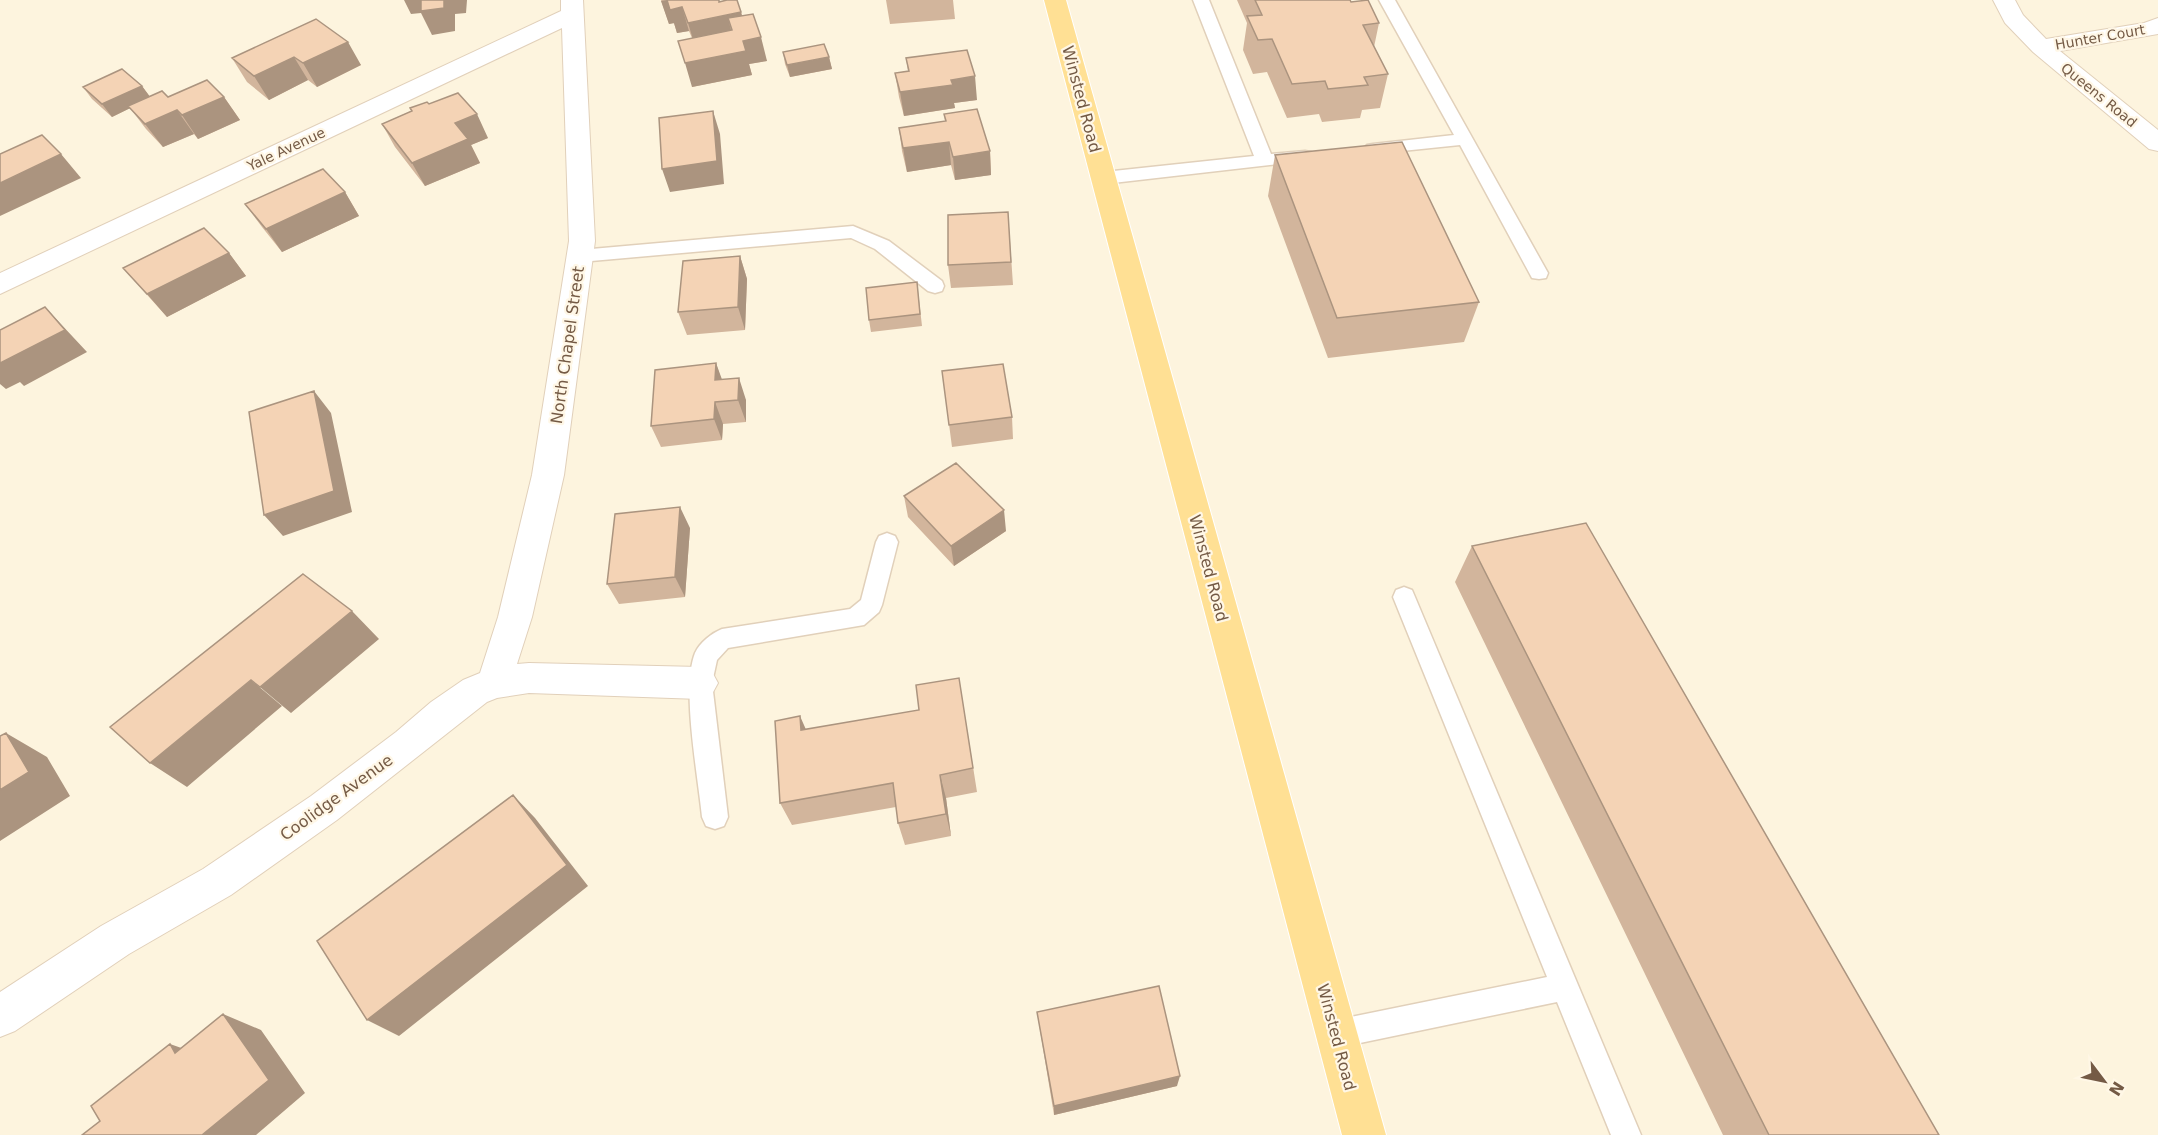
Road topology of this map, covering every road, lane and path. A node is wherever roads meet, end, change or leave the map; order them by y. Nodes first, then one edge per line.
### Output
1 (1055, 0) edge
2 (1200, 0) edge
3 (1387, 0) edge
4 (2004, 0) edge
5 (572, 7) edge
6 (2158, 25) edge
7 (2040, 47) junction
8 (1466, 139) junction
9 (2158, 143) edge
10 (1359, 150) edge
11 (1324, 154) edge
12 (1265, 161) junction
13 (1104, 178) junction
14 (580, 256) junction
15 (1539, 273) dead end
16 (0, 284) edge
17 (935, 286) dead end
18 (887, 542) dead end
19 (1404, 597) dead end
20 (494, 682) junction
21 (699, 683) junction
22 (715, 817) dead end
23 (1565, 987) junction
24 (0, 1016) edge
25 (1336, 1035) junction
26 (1364, 1135) edge
27 (1626, 1135) edge

1 - 13 main road, Winsted Road
2 - 12 lane
3 - 8 lane
4 - 7 street, Queens Road
5 - 14 street, North Chapel Street
5 - 16 street, Yale Avenue
6 - 7 street, Hunter Court
7 - 9 street, Queens Road
8 - 10 lane
8 - 15 lane
11 - 12 lane
12 - 13 lane
13 - 25 main road, Winsted Road
14 - 17 lane
14 - 20 street, North Chapel Street
18 - 21 lane
19 - 23 lane
20 - 21 street, Coolidge Avenue
20 - 24 street, Coolidge Avenue
21 - 22 lane
23 - 25 lane
23 - 27 lane
25 - 26 main road, Winsted Road

